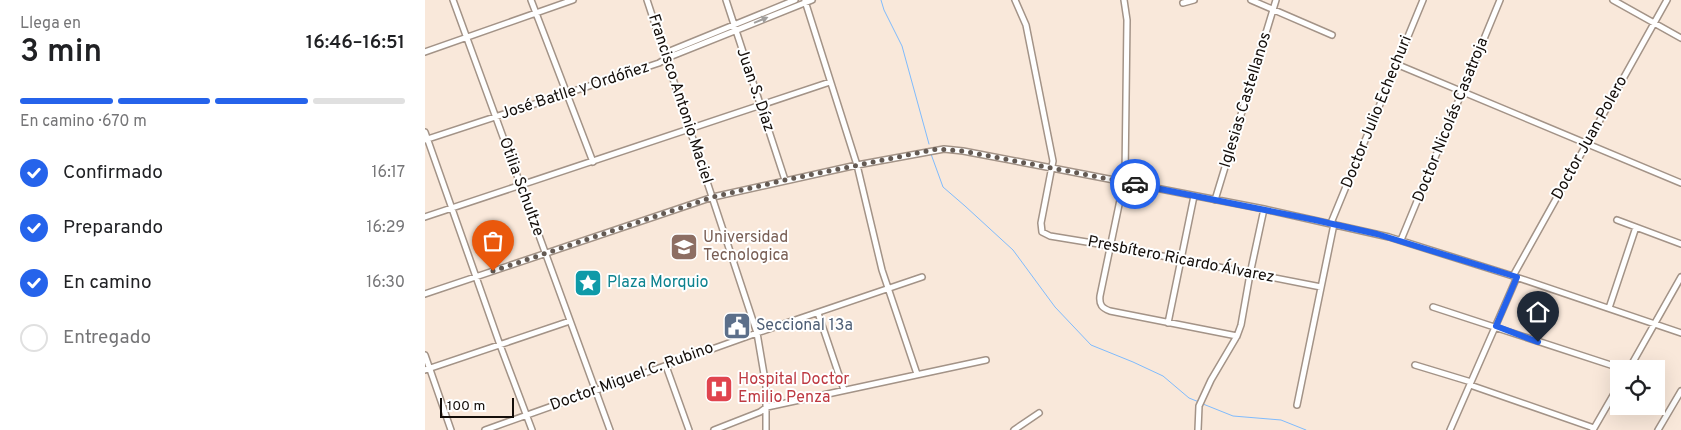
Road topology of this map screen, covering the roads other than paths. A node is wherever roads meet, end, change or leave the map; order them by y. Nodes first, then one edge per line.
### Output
1 (453, 0) edge
2 (531, 0) edge
3 (573, 0) edge
4 (647, 0) edge
5 (726, 0) edge
6 (795, 0) edge
7 (812, 0) edge
8 (1015, 0) edge
9 (1124, 0) edge
10 (1194, 0) edge
11 (1251, 0) edge
12 (1276, 0) edge
13 (1423, 0) edge
14 (1500, 0) edge
15 (1613, 0) edge
16 (1667, 0) edge
17 (805, 1) edge
18 (1183, 3) dead end
19 (1273, 9) junction
20 (536, 12) junction
21 (1654, 23) junction
22 (735, 30) junction
23 (1332, 35) dead end
24 (467, 37) junction
25 (1681, 38) edge
26 (425, 52) edge
27 (666, 55) junction
28 (1396, 64) junction
29 (830, 82) junction
30 (1462, 92) junction
31 (568, 94) junction
32 (760, 105) junction
33 (497, 117) junction
34 (689, 129) junction
35 (425, 132) edge
36 (426, 140) edge
37 (1587, 143) junction
38 (593, 162) junction
39 (857, 165) junction
40 (1052, 168) junction
41 (785, 180) junction
42 (1124, 182) junction
43 (1681, 183) edge
44 (521, 185) junction
45 (1193, 196) junction
46 (713, 197) junction
47 (1215, 200) junction
48 (452, 208) junction
49 (1264, 210) junction
50 (425, 217) edge
51 (1617, 220) dead end
52 (1333, 224) junction
53 (1636, 227) junction
54 (1401, 240) junction
55 (1681, 244) edge
56 (1111, 246) junction
57 (545, 254) junction
58 (1181, 260) junction
59 (1250, 274) junction
60 (476, 277) junction
61 (922, 277) dead end
62 (1515, 277) junction
63 (1681, 278) edge
64 (1321, 287) junction
65 (889, 289) junction
66 (425, 294) edge
67 (1433, 307) dead end
68 (1609, 308) junction
69 (817, 313) junction
70 (570, 322) junction
71 (1168, 323) junction
72 (1655, 323) junction
73 (1496, 326) junction
74 (757, 333) junction
75 (1681, 333) edge
76 (1237, 336) junction
77 (500, 345) junction
78 (425, 355) edge
79 (986, 360) dead end
80 (1634, 360) edge
81 (1415, 365) dead end
82 (1610, 365) edge
83 (666, 366) junction
84 (427, 369) edge
85 (917, 374) junction
86 (1471, 384) junction
87 (595, 390) junction
88 (844, 390) junction
89 (1681, 391) edge
90 (1610, 401) edge
91 (1297, 405) dead end
92 (767, 407) junction
93 (1039, 412) dead end
94 (527, 415) junction
95 (1593, 429) edge
96 (451, 430) edge
97 (485, 430) edge
98 (533, 430) edge
99 (610, 430) edge
100 (689, 430) edge
101 (714, 430) edge
102 (766, 430) edge
103 (1014, 430) edge
104 (1198, 430) edge
105 (1450, 430) edge
106 (1658, 430) edge

1 - 24 street, Otilia Schultze
2 - 20 street
3 - 20 street
4 - 27 street, Francisco Antonio Maciel
5 - 22 street, Juan S. Díaz
6 - 27 street, José Batlle y Ordóñez
7 - 17 street, José Batlle y Ordóñez
8 - 40 street
9 - 42 street
10 - 18 street
11 - 19 street
12 - 19 street, Iglesias Castellanos
13 - 28 street, Doctor Julio Echechuri
14 - 30 street, Doctor Nicolás Casatroja
15 - 21 street
16 - 21 street, Doctor Juan Polero
22 -> 17 street, José Batlle y Ordóñez
17 - 29 street
19 - 23 street
19 - 47 street, Iglesias Castellanos
20 - 24 street
20 - 31 street
21 - 25 street
21 - 37 street, Doctor Juan Polero
22 - 27 street, José Batlle y Ordóñez
22 - 32 street, Juan S. Díaz
24 - 26 street
24 - 33 street, Otilia Schultze
27 - 31 street, José Batlle y Ordóñez
27 - 34 street, Francisco Antonio Maciel
28 - 30 street
28 - 52 street, Doctor Julio Echechuri
29 - 32 street
29 - 39 street
30 - 37 street
30 - 54 street, Doctor Nicolás Casatroja
31 - 33 street, José Batlle y Ordóñez
31 - 38 street
32 - 34 street
32 - 41 street, Juan S. Díaz
33 - 36 street, José Batlle y Ordóñez
33 - 44 street, Otilia Schultze
34 - 38 street
34 - 46 street, Francisco Antonio Maciel
35 - 36 street
36 - 48 street
37 - 43 street
37 - 62 street, Doctor Juan Polero
38 - 44 street
39 - 40 street
39 - 41 street
39 - 65 street
40 - 42 street
40 - 56 street, Presbítero Ricardo Álvarez
41 - 46 street
42 - 45 street
42 - 56 street
44 - 48 street
44 - 57 street, Otilia Schultze
45 - 47 street
45 - 58 street
46 - 57 street
46 - 74 street, Francisco Antonio Maciel
47 - 49 street
48 - 50 street
48 - 60 street
49 - 52 street
49 - 59 street
51 - 53 street
52 - 54 street
52 - 64 street, Doctor Julio Echechuri
53 - 55 street
53 - 68 street
54 - 62 street
56 - 58 street, Presbítero Ricardo Álvarez
56 - 71 street
57 - 60 street
57 - 70 street, Otilia Schultze
58 - 59 street, Presbítero Ricardo Álvarez
58 - 71 street
59 - 64 street, Presbítero Ricardo Álvarez
59 - 76 street
60 - 66 street
60 - 77 street
61 - 65 street, Doctor Miguel C. Rubino
62 - 68 street
62 - 73 street, Doctor Juan Polero
63 - 72 street
64 - 91 street, Doctor Julio Echechuri
65 - 69 street, Doctor Miguel C. Rubino
65 - 85 street
67 - 73 street
68 - 72 street
69 - 74 street, Doctor Miguel C. Rubino
69 - 88 street
70 - 77 street
70 - 87 street, Otilia Schultze
71 - 76 street
72 - 75 street
72 - 80 street
73 - 82 street
73 - 86 street, Doctor Juan Polero
74 - 83 street, Doctor Miguel C. Rubino
74 - 92 street, Francisco Antonio Maciel
76 - 104 street
77 - 84 street
77 - 94 street
78 - 84 street
79 - 85 street
81 - 86 street
83 - 87 street, Doctor Miguel C. Rubino
83 - 100 street
84 - 96 street
85 - 88 street
86 - 95 street
86 - 105 street, Doctor Juan Polero
87 - 94 street, Doctor Miguel C. Rubino
87 - 99 street, Otilia Schultze
88 - 92 street
89 - 106 street
90 - 95 street
92 - 101 street
92 - 102 street, Francisco Antonio Maciel
93 - 103 street
94 - 97 street, Doctor Miguel C. Rubino
94 - 98 street

